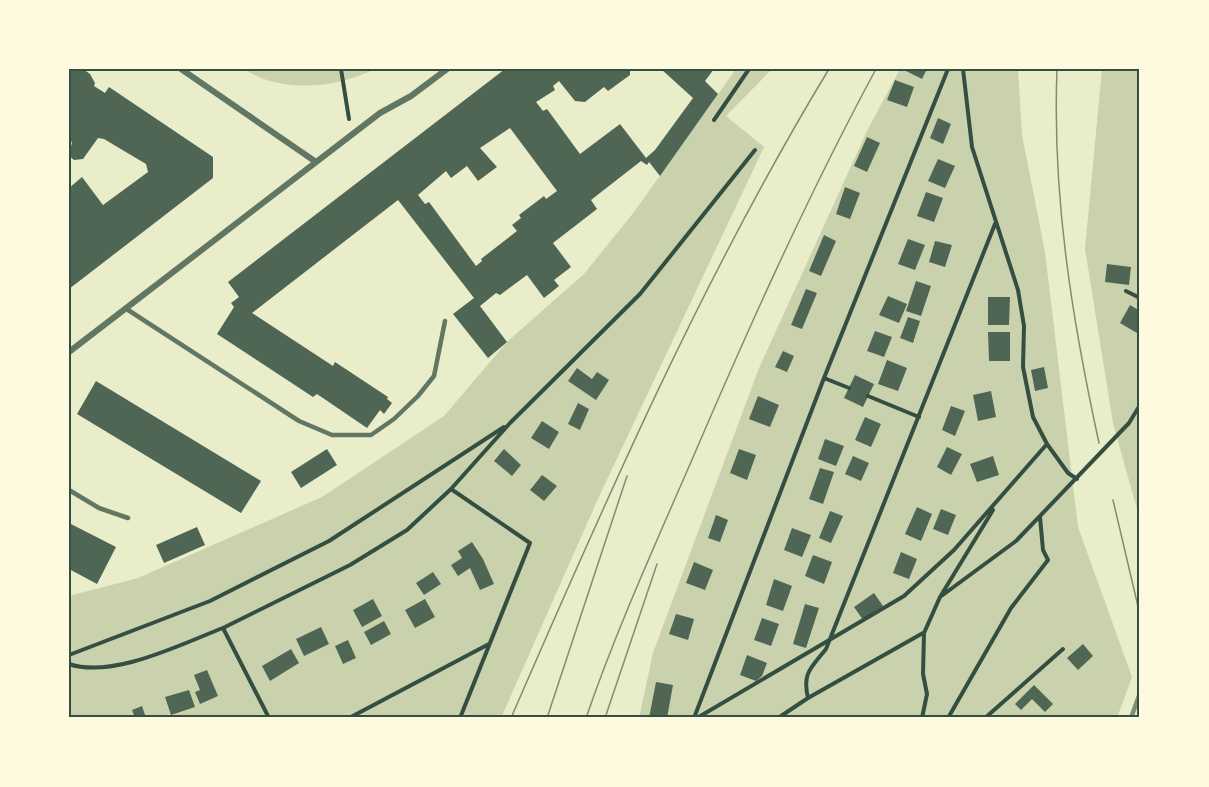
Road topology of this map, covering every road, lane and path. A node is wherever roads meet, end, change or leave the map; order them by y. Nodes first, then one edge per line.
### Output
1 (181, 69) edge
2 (341, 69) edge
3 (447, 69) edge
4 (749, 69) edge
5 (948, 69) edge
6 (963, 69) edge
7 (714, 120) dead end
8 (352, 134) junction
9 (754, 150) dead end
10 (316, 162) junction
11 (995, 225) junction
12 (1126, 291) dead end
13 (1140, 298) edge
14 (125, 309) junction
15 (445, 321) dead end
16 (69, 352) edge
17 (824, 378) junction
18 (849, 388) dead end
19 (868, 396) dead end
20 (1140, 405) edge
21 (919, 417) junction
22 (510, 423) junction
23 (1047, 444) junction
24 (1077, 479) junction
25 (451, 489) junction
26 (69, 490) edge
27 (998, 501) junction
28 (1040, 517) junction
29 (128, 518) dead end
30 (940, 597) junction
31 (223, 628) junction
32 (924, 633) junction
33 (830, 640) junction
34 (489, 644) junction
35 (1063, 649) dead end
36 (69, 655) edge
37 (69, 664) edge
38 (808, 698) junction
39 (269, 718) edge
40 (349, 718) edge
41 (460, 718) edge
42 (695, 718) edge
43 (778, 718) edge
44 (922, 718) edge
45 (948, 718) edge
46 (985, 718) edge

1 - 10 street
2 - 8 path
3 - 8 street
4 - 7 path
5 - 17 path
6 - 11 path
8 - 10 street
9 - 22 path
10 - 14 street
11 - 21 path
11 - 23 path
12 - 13 path
14 - 15 lane
14 - 16 street
17 - 18 path
17 - 42 path
19 - 21 path
20 - 24 path
21 - 33 path
22 - 25 path
22 - 36 path
23 - 24 path
23 - 27 path
24 - 28 path
25 - 31 path
25 - 34 path
26 - 29 lane
27 - 30 path
27 - 33 path
28 - 30 path
28 - 45 path
30 - 32 path
31 - 37 path
31 - 39 path
32 - 38 path
32 - 44 path
33 - 38 path
33 - 42 path
34 - 40 path
34 - 41 path
35 - 46 path
38 - 43 path

